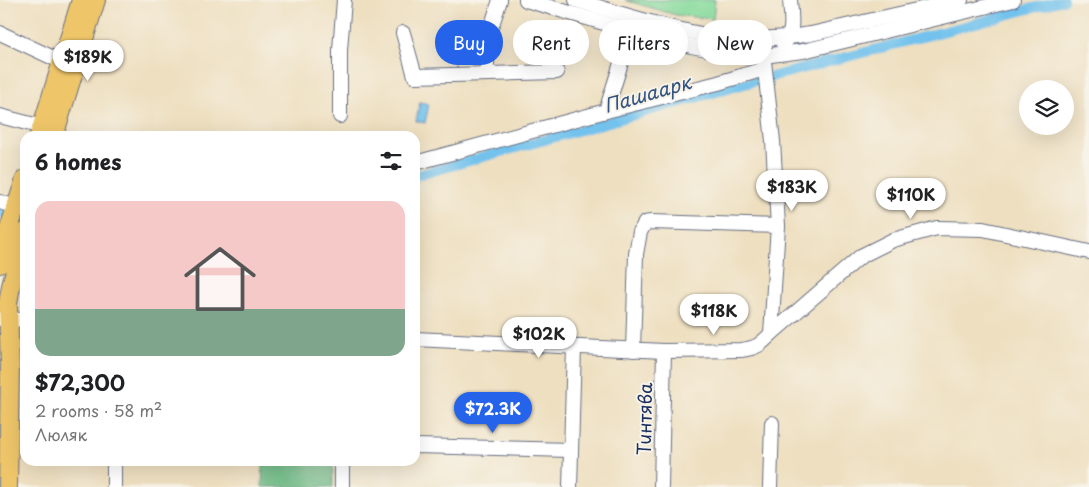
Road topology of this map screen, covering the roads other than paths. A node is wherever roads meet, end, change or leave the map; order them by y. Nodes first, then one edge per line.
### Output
1 (96, 0) edge
2 (106, 0) edge
3 (344, 0) edge
4 (500, 0) edge
5 (526, 0) edge
6 (576, 0) edge
7 (790, 0) edge
8 (961, 0) edge
9 (1014, 0) edge
10 (80, 8) edge
11 (599, 22) edge
12 (0, 33) edge
13 (403, 33) dead end
14 (790, 38) junction
15 (688, 45) edge
16 (62, 62) junction
17 (621, 65) edge
18 (764, 66) junction
19 (557, 72) dead end
20 (487, 74) junction
21 (606, 111) junction
22 (0, 116) edge
23 (340, 116) dead end
24 (40, 131) edge
25 (45, 131) edge
26 (46, 131) edge
27 (420, 162) edge
28 (20, 192) edge
29 (14, 207) edge
30 (778, 226) junction
31 (14, 236) edge
32 (1089, 252) edge
33 (0, 264) edge
34 (11, 320) edge
35 (771, 334) junction
36 (420, 339) edge
37 (574, 347) junction
38 (633, 350) junction
39 (664, 351) junction
40 (772, 423) dead end
41 (420, 446) edge
42 (571, 450) junction
43 (114, 466) edge
44 (342, 466) edge
45 (8, 487) edge
46 (114, 487) edge
47 (342, 487) edge
48 (570, 487) edge
49 (662, 487) edge
50 (770, 487) edge

1 - 10 main road
2 - 10 main road
3 - 23 street
4 - 20 street
5 - 11 street
6 - 14 street
7 - 14 street
8 - 14 street
9 - 18 street
10 - 16 main road
10 - 26 main road
12 - 16 street
13 - 20 street
14 - 18 street
15 - 18 street
16 - 25 main road
17 - 21 street
18 - 21 street
18 - 30 street
19 - 20 street
21 - 27 street
22 - 24 street
28 - 29 main road
29 - 31 main road
30 - 35 street
30 - 38 street
31 - 33 main road
31 - 34 main road
32 - 35 street
34 - 45 main road
35 - 39 street
36 - 37 street
37 - 38 street
37 - 42 street
38 - 39 street
39 - 49 street, Тинтява
40 - 50 street
41 - 42 street
42 - 48 street
43 - 46 street
44 - 47 street

